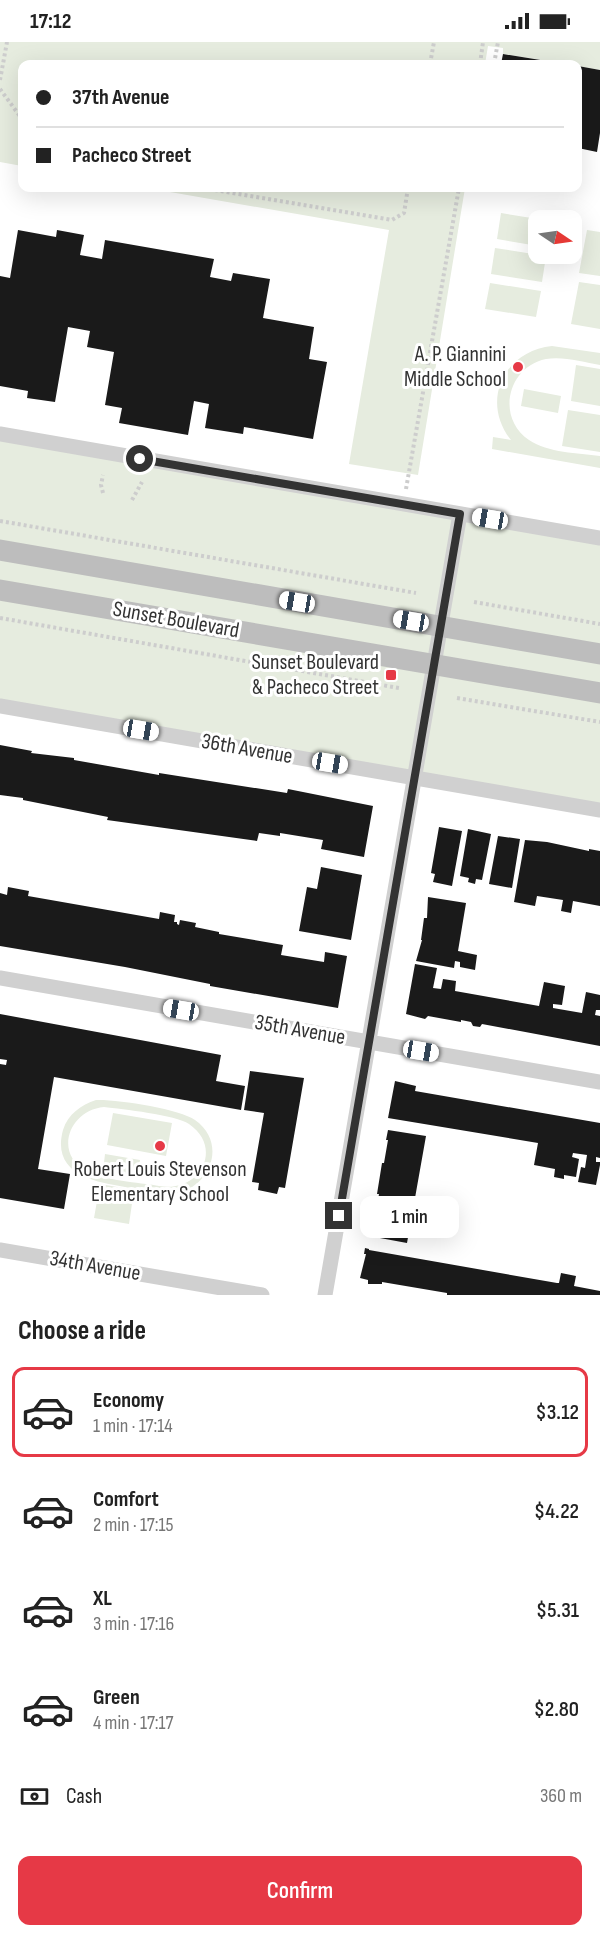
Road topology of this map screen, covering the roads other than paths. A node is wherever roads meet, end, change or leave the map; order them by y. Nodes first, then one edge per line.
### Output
1 (0, 434) edge
2 (460, 514) junction
3 (600, 538) edge
4 (0, 550) edge
5 (0, 590) edge
6 (440, 627) junction
7 (600, 654) edge
8 (434, 665) junction
9 (600, 693) edge
10 (0, 706) edge
11 (414, 778) junction
12 (600, 810) edge
13 (0, 978) edge
14 (369, 1042) junction
15 (600, 1082) edge
16 (0, 1250) edge
17 (262, 1295) edge
18 (325, 1295) edge

1 - 2 street
2 - 3 street
2 - 6 street
4 - 6 main road, Sunset Boulevard
5 - 8 main road, Sunset Boulevard
6 - 7 main road, Sunset Boulevard
6 - 8 street
8 - 9 main road, Sunset Boulevard
8 - 11 street
10 - 11 street, 36th Avenue
11 - 12 street, 36th Avenue
11 - 14 street
13 - 14 street, 35th Avenue
14 - 15 street, 35th Avenue
14 - 18 street
16 - 17 street, 34th Avenue

